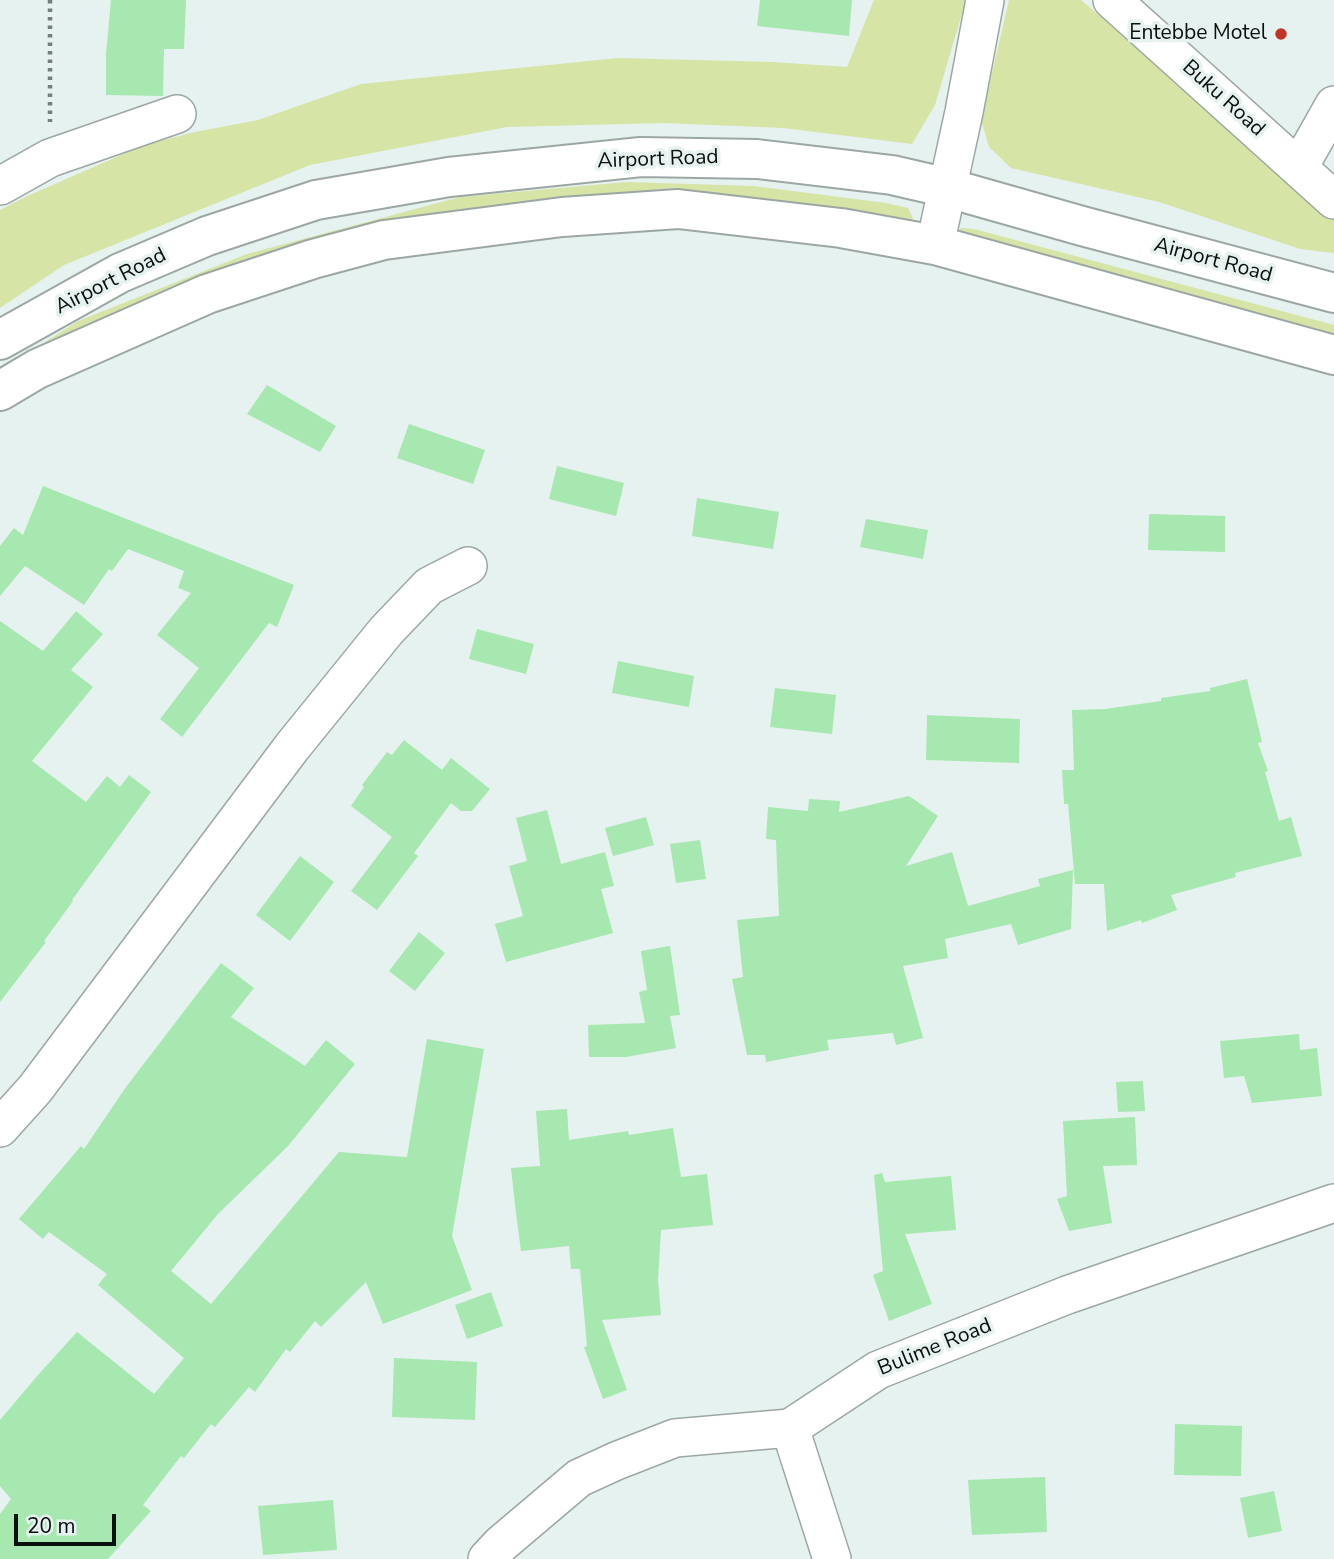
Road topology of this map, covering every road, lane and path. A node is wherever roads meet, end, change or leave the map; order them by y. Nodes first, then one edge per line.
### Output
1 (50, 0) edge
2 (985, 0) edge
3 (1112, 0) edge
4 (1334, 105) edge
5 (177, 114) dead end
6 (50, 158) junction
7 (1299, 167) junction
8 (0, 186) edge
9 (948, 188) junction
10 (1334, 200) edge
11 (935, 245) junction
12 (1334, 293) edge
13 (0, 340) edge
14 (1334, 355) edge
15 (0, 391) edge
16 (468, 566) dead end
17 (0, 1128) edge
18 (1334, 1203) edge
19 (790, 1428) junction
20 (487, 1559) edge
21 (832, 1559) edge

1 - 6 path
2 - 9 street
3 - 7 street, Buku Road
4 - 7 street
5 - 6 street
6 - 8 street
7 - 10 street, Buku Road
9 - 11 street
9 - 12 highway, Airport Road
9 - 13 highway, Airport Road
11 - 14 highway
11 - 15 highway
16 - 17 street
18 - 19 street, Bulime Road
19 - 20 street, Bulime Road
19 - 21 street

